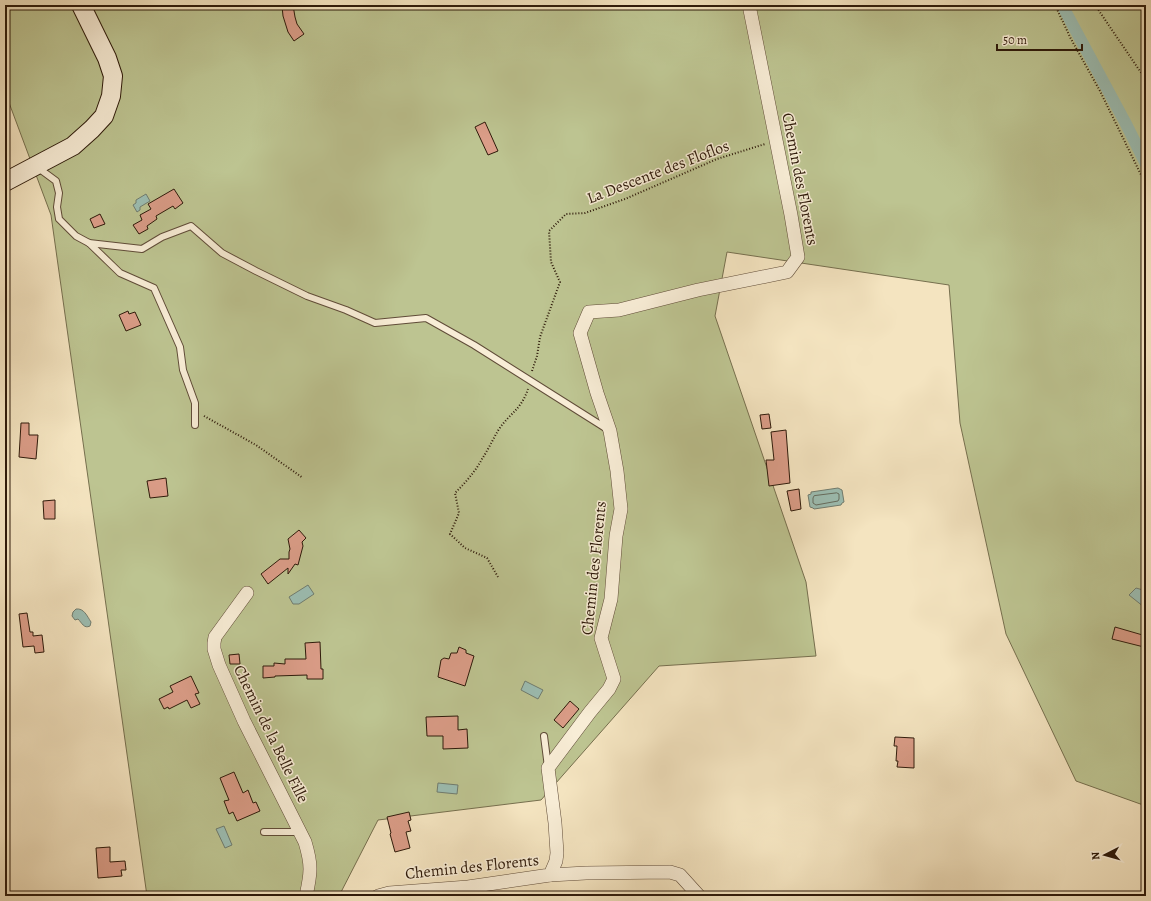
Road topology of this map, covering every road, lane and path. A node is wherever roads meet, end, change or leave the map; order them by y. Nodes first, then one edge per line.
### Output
1 (81, 5) edge
2 (749, 5) edge
3 (1055, 5) edge
4 (1095, 5) edge
5 (1146, 83) edge
6 (776, 141) junction
7 (36, 166) junction
8 (5, 182) edge
9 (1146, 185) edge
10 (89, 243) junction
11 (531, 381) junction
12 (194, 402) junction
13 (195, 425) dead end
14 (610, 431) junction
15 (303, 478) dead end
16 (498, 577) dead end
17 (247, 593) dead end
18 (544, 736) dead end
19 (548, 768) junction
20 (264, 832) dead end
21 (300, 832) junction
22 (550, 875) junction
23 (470, 891) edge
24 (306, 896) edge
25 (378, 896) edge
26 (699, 896) edge

1 - 7 street
2 - 6 street, Chemin des Florents
3 - 9 path
4 - 5 path
6 - 11 path, La Descente des Floflos
6 - 14 street, Chemin des Florents
7 - 8 street
7 - 10 lane
10 - 11 lane
10 - 12 lane
11 - 14 lane
11 - 16 path, La Descente des Floflos
12 - 13 lane
12 - 15 path
14 - 19 street, Chemin des Florents
17 - 21 street, Chemin de la Belle Fille
18 - 19 lane
19 - 22 street, Chemin des Florents
20 - 21 lane
21 - 24 street, Chemin de la Belle Fille
22 - 23 street, Chemin des Florents
22 - 26 street
23 - 25 street, Chemin des Florents

